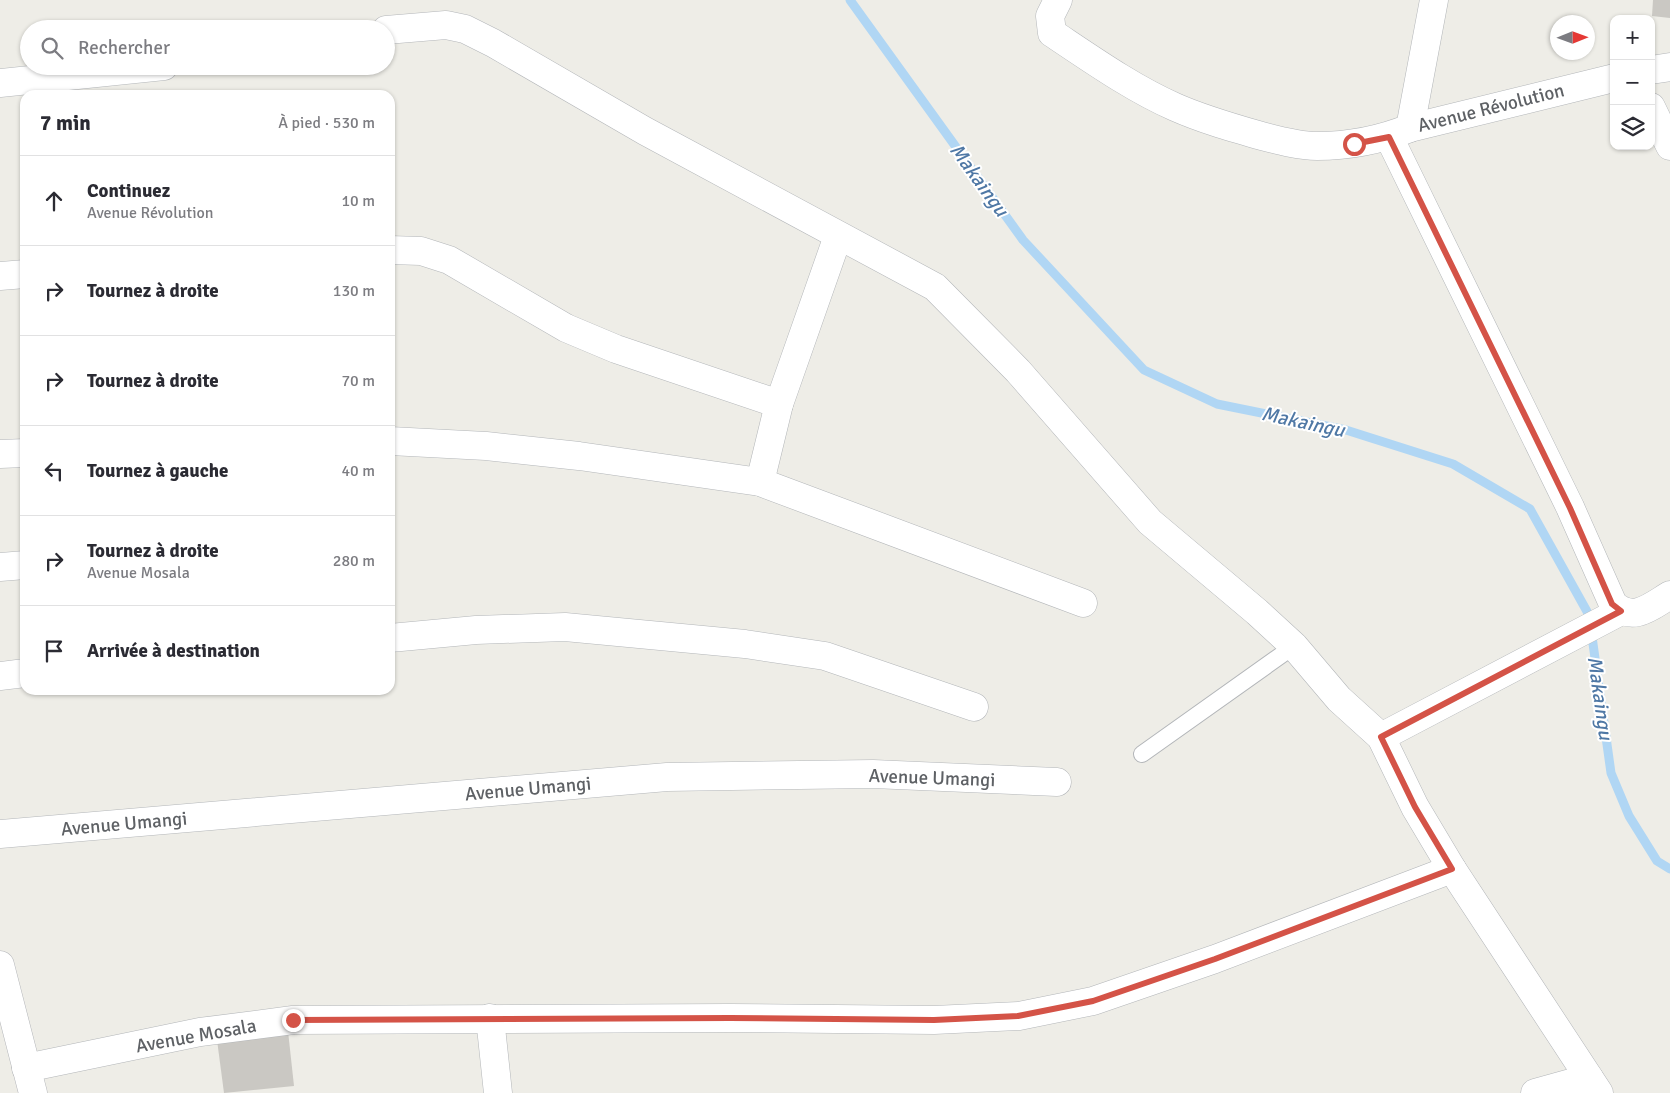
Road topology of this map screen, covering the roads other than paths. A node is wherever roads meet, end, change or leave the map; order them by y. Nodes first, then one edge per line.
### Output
1 (1434, 0) edge
2 (1054, 8) edge
3 (395, 29) edge
4 (1670, 66) edge
5 (1655, 69) edge
6 (82, 75) edge
7 (1610, 79) edge
8 (0, 84) edge
9 (1655, 115) edge
10 (1399, 133) junction
11 (1670, 146) edge
12 (838, 236) junction
13 (395, 250) edge
14 (20, 274) edge
15 (0, 276) edge
16 (779, 404) junction
17 (395, 442) edge
18 (20, 453) edge
19 (0, 454) edge
20 (760, 482) junction
21 (20, 565) edge
22 (0, 567) edge
23 (1670, 596) edge
24 (1083, 603) dead end
25 (1614, 615) junction
26 (395, 638) edge
27 (1294, 646) junction
28 (20, 674) edge
29 (0, 676) edge
30 (974, 707) dead end
31 (1381, 737) junction
32 (1142, 754) dead end
33 (1057, 782) dead end
34 (0, 834) edge
35 (1452, 869) junction
36 (0, 965) edge
37 (490, 1018) junction
38 (30, 1081) edge
39 (1594, 1085) edge
40 (498, 1093) edge
41 (1535, 1093) edge

1 - 10 street
2 - 10 street, Avenue Révolution
3 - 12 street
4 - 5 street
6 - 8 street
7 - 10 street, Avenue Révolution
9 - 11 street
10 - 25 street
12 - 16 street
12 - 27 street
13 - 16 street
14 - 15 street
16 - 20 street
17 - 20 street
18 - 19 street
20 - 24 street
21 - 22 street
23 - 25 street
25 - 31 street
26 - 30 street
27 - 31 street
27 - 32 lane
28 - 29 street
31 - 35 street
33 - 34 street, Avenue Umangi
35 - 37 street, Avenue Mosala
35 - 39 street
36 - 38 street
37 - 38 street, Avenue Mosala
37 - 40 street
39 - 41 street

